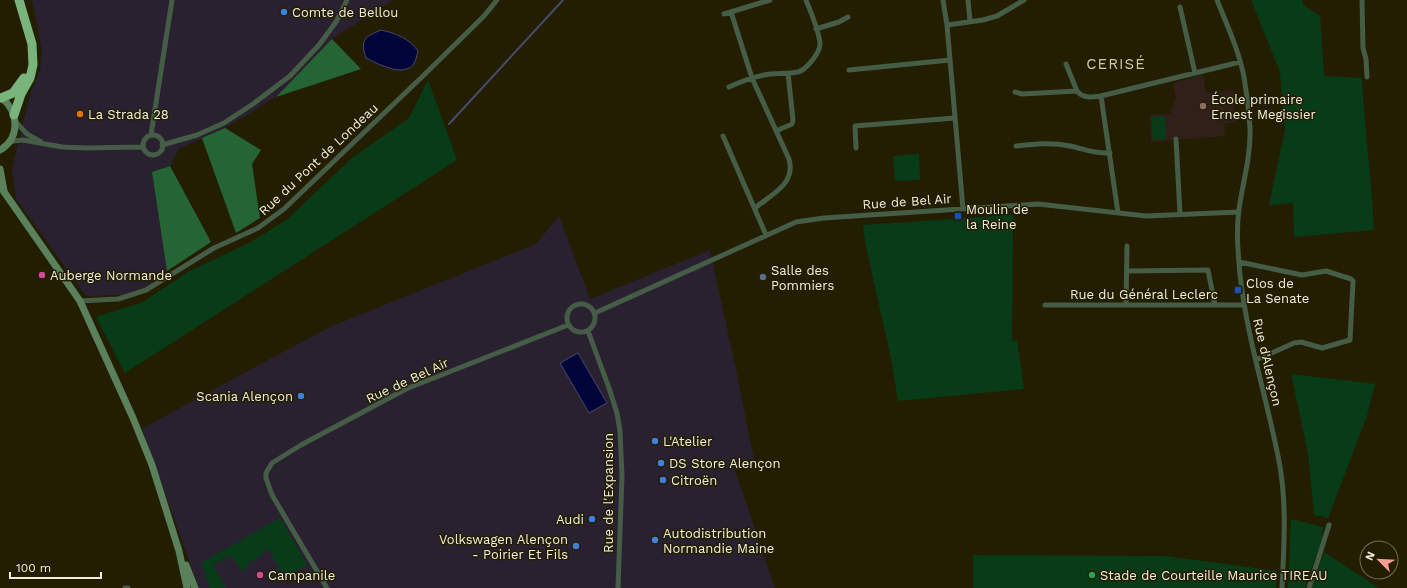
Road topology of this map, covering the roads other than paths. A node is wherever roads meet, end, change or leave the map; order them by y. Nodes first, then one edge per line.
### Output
1 (19, 0) edge
2 (172, 0) edge
3 (348, 0) edge
4 (497, 0) edge
5 (770, 0) edge
6 (806, 0) edge
7 (943, 0) edge
8 (968, 0) edge
9 (1024, 0) edge
10 (1217, 0) edge
11 (1362, 0) edge
12 (1180, 7) dead end
13 (731, 12) junction
14 (724, 14) dead end
15 (848, 17) dead end
16 (970, 21) junction
17 (947, 25) junction
18 (816, 29) junction
19 (950, 60) junction
20 (1240, 62) junction
21 (1066, 64) dead end
22 (33, 65) junction
23 (849, 70) dead end
24 (788, 73) junction
25 (1195, 73) junction
26 (1367, 77) dead end
27 (752, 78) junction
28 (729, 87) dead end
29 (1077, 91) junction
30 (1015, 92) dead end
31 (1101, 96) junction
32 (0, 98) edge
33 (14, 118) junction
34 (955, 118) junction
35 (776, 131) junction
36 (151, 135) junction
37 (723, 136) dead end
38 (1176, 140) dead end
39 (46, 144) junction
40 (162, 145) junction
41 (1016, 146) dead end
42 (3, 147) edge
43 (143, 147) junction
44 (856, 148) dead end
45 (1110, 154) junction
46 (0, 157) edge
47 (0, 169) edge
48 (2, 188) edge
49 (755, 208) junction
50 (963, 209) junction
51 (1239, 212) junction
52 (1118, 213) junction
53 (1180, 214) junction
54 (766, 235) junction
55 (1127, 246) dead end
56 (1239, 262) junction
57 (1127, 271) junction
58 (80, 300) junction
59 (1045, 305) dead end
60 (1126, 305) junction
61 (1215, 305) junction
62 (1244, 305) junction
63 (595, 312) junction
64 (568, 325) junction
65 (588, 331) junction
66 (1256, 360) junction
67 (1328, 525) dead end
68 (179, 551) junction
69 (187, 588) edge
70 (195, 588) edge
71 (327, 588) edge
72 (618, 588) edge
73 (1282, 588) edge
74 (1309, 588) edge

1 - 22 highway
2 - 36 street
3 - 40 street
4 - 58 street, Rue du Pont de Londeau
5 - 13 street
6 - 18 street
7 - 17 street
8 - 16 street
9 - 16 street
10 - 20 street, Rue d'Alençon
11 - 26 street
12 - 25 street
13 - 14 street
13 - 27 street
15 - 18 street
16 - 17 street
17 - 19 street
18 - 24 street
19 - 23 street
19 - 34 street
20 - 25 street
20 - 51 street, Rue d'Alençon
21 - 29 street
22 - 32 highway
22 - 33 highway
24 - 27 street
24 - 35 street
25 - 31 street
27 - 28 street
27 - 35 street
29 - 30 street
29 - 31 street
31 - 45 street
32 - 33 main road
33 - 39 street
33 - 42 main road
34 - 44 street
34 - 50 street
35 - 49 street
36 - 40 street
36 - 43 street
37 - 49 street
38 - 53 street
39 - 42 street
39 - 43 street
40 - 43 street
41 - 45 street
42 - 46 main road
45 - 52 street
47 - 48 main road
48 - 58 main road
49 - 54 street
50 - 52 street, Rue de Bel Air
50 - 54 street, Rue de Bel Air
51 - 53 street, Rue de Bel Air
51 - 56 street, Rue d'Alençon
52 - 53 street, Rue de Bel Air
54 - 63 street, Rue de Bel Air
55 - 57 street
56 - 62 street, Rue d'Alençon
56 - 66 street
57 - 60 street
57 - 61 street
58 - 68 main road
59 - 60 street, Rue du Général Leclerc
60 - 61 street, Rue du Général Leclerc
61 - 62 street, Rue du Général Leclerc
62 - 66 street, Rue d'Alençon
63 - 64 street
63 - 65 street
64 - 65 street
64 - 71 street, Rue de Bel Air
65 - 72 street, Rue de l'Expansion
66 - 73 street, Rue d'Alençon
67 - 74 street
68 - 69 main road
68 - 70 main road

